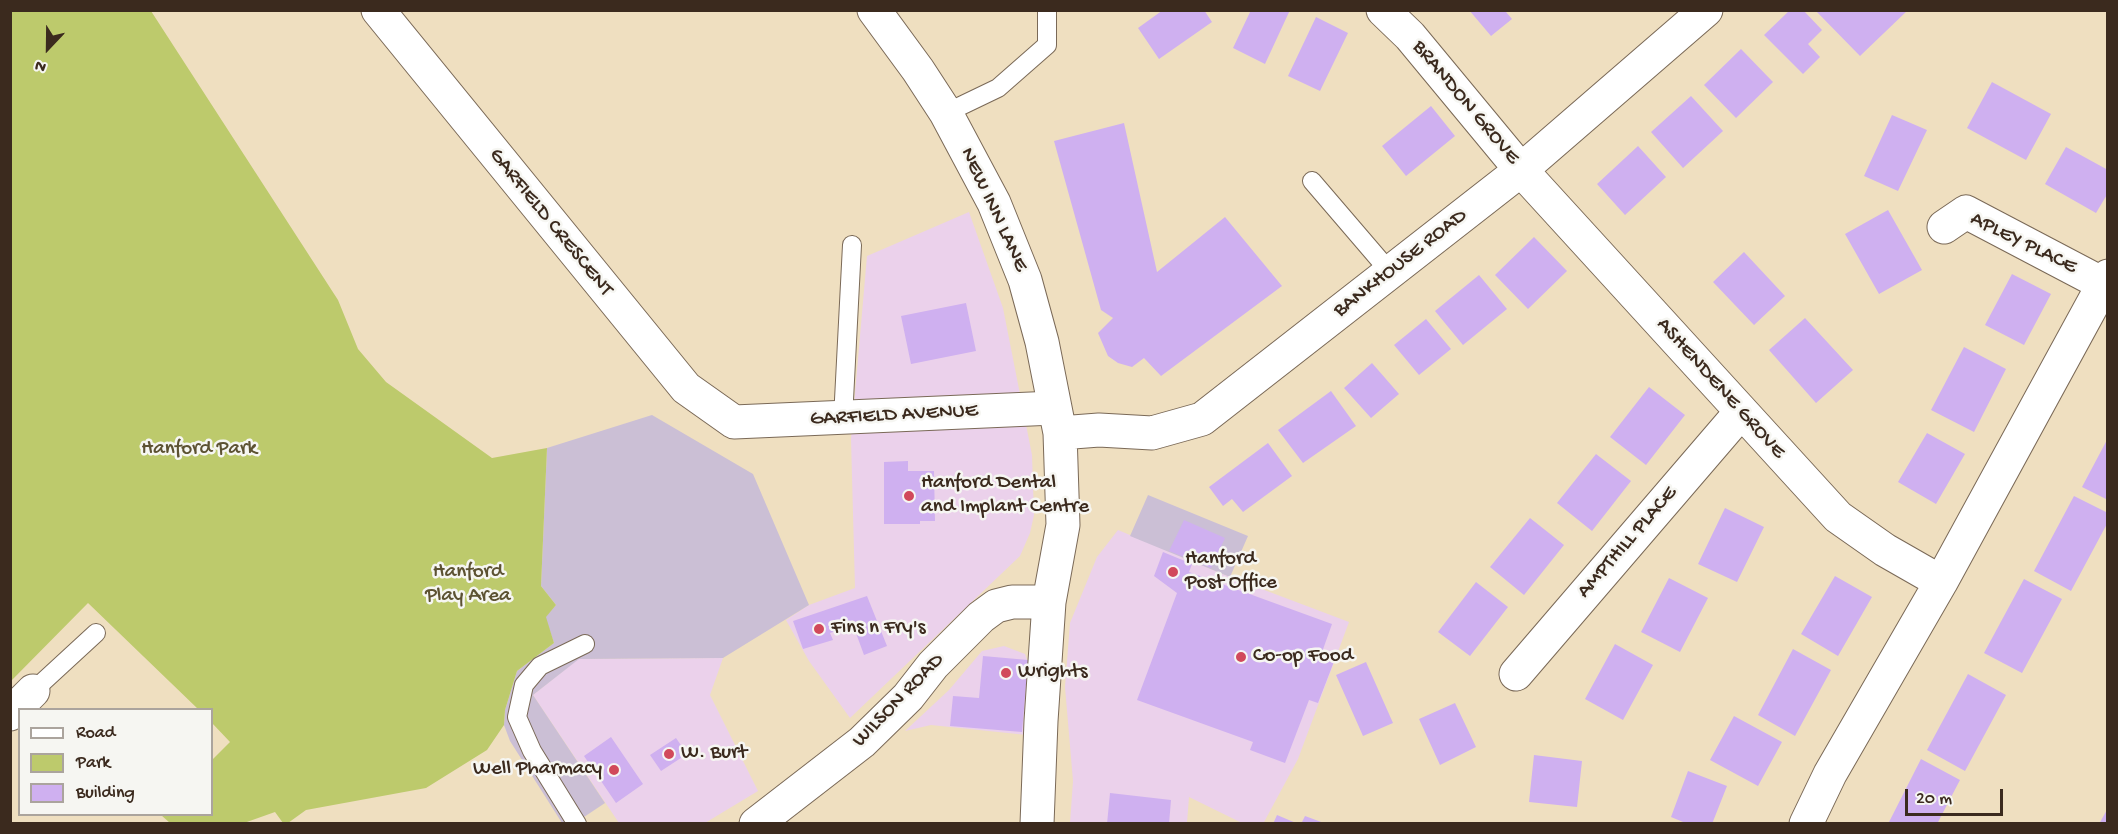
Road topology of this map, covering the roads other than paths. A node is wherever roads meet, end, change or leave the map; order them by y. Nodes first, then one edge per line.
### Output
1 (378, 10) edge
2 (874, 10) edge
3 (1047, 10) edge
4 (1383, 10) edge
5 (1706, 10) edge
6 (946, 114) junction
7 (1521, 170) junction
8 (1312, 181) dead end
9 (1958, 208) dead end
10 (852, 245) dead end
11 (1390, 273) junction
12 (2105, 280) edge
13 (1741, 412) junction
14 (843, 419) junction
15 (1057, 420) junction
16 (734, 422) joint
17 (1941, 582) junction
18 (1049, 602) junction
19 (96, 633) dead end
20 (585, 644) dead end
21 (1516, 674) dead end
22 (33, 691) joint
23 (10, 714) edge
24 (577, 824) edge
25 (756, 824) edge
26 (1037, 824) edge
27 (1806, 824) edge

1 - 16 street, GARFIELD CRESCENT
2 - 6 street, NEW INN LANE
3 - 6 lane
4 - 7 street, BRANDON GROVE
5 - 7 street, BANKHOUSE ROAD
6 - 15 street, NEW INN LANE
7 - 11 street, BANKHOUSE ROAD
7 - 13 street, ASHENDENE GROVE
8 - 11 lane
9 - 12 street, APLEY PLACE
10 - 14 lane
11 - 15 street, BANKHOUSE ROAD
12 - 17 street
13 - 17 street, ASHENDENE GROVE
13 - 21 street, AMPTHILL PLACE
14 - 15 street, GARFIELD AVENUE
14 - 16 street, GARFIELD AVENUE
15 - 18 street, NEW INN LANE
17 - 27 street
18 - 25 street, WILSON ROAD
18 - 26 street, NEW INN LANE
19 - 22 lane
20 - 24 lane
22 - 23 street

